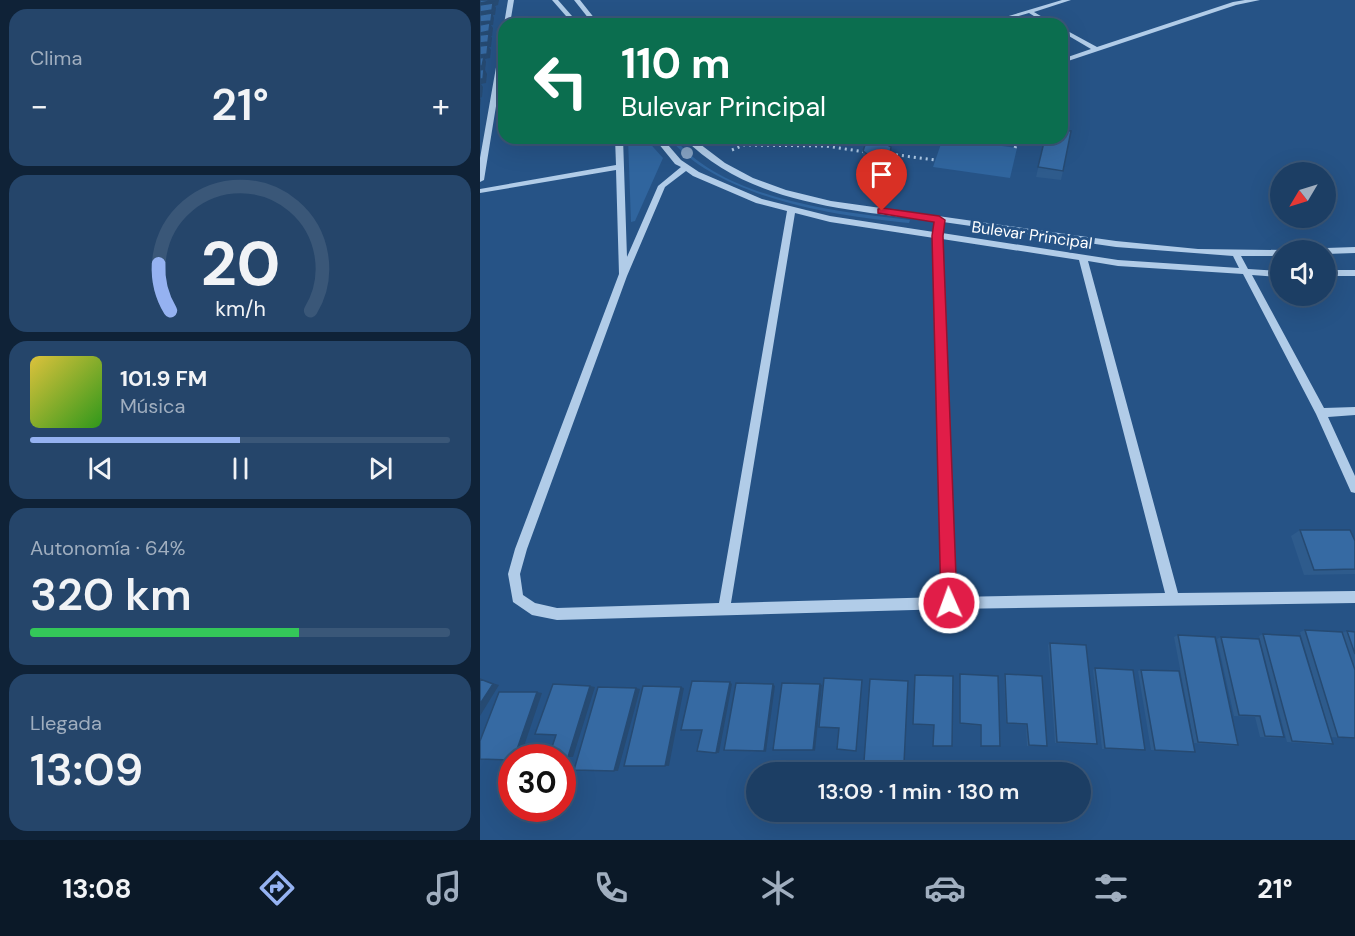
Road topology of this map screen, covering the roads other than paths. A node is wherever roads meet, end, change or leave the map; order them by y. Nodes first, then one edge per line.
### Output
1 (511, 0) edge
2 (555, 0) edge
3 (577, 0) edge
4 (1068, 0) edge
5 (1257, 0) edge
6 (1031, 12) junction
7 (508, 18) edge
8 (571, 18) edge
9 (591, 18) edge
10 (1008, 18) edge
11 (1041, 18) edge
12 (1068, 33) edge
13 (1097, 50) junction
14 (1068, 59) edge
15 (498, 74) edge
16 (619, 144) edge
17 (663, 144) edge
18 (695, 144) edge
19 (619, 166) junction
20 (686, 167) junction
21 (480, 180) edge
22 (480, 191) edge
23 (791, 210) junction
24 (939, 220) junction
25 (938, 236) junction
26 (1355, 250) edge
27 (1336, 251) edge
28 (1270, 253) edge
29 (1236, 254) junction
30 (1083, 258) junction
31 (1245, 273) junction
32 (1336, 273) edge
33 (1355, 273) edge
34 (1270, 274) edge
35 (623, 276) junction
36 (1355, 411) edge
37 (1321, 413) junction
38 (1355, 488) edge
39 (1355, 597) edge
40 (1173, 600) junction
41 (949, 603) junction
42 (724, 609) junction

1 - 7 street
2 - 8 street
3 - 9 street
4 - 6 street
5 - 13 street
6 - 10 street
6 - 11 street
12 - 13 street
13 - 14 street
15 - 21 street
16 - 19 street
17 - 20 street, Bulevar Principal
18 - 24 street, Bulevar Principal
19 - 22 street
19 - 35 street
20 - 23 street, Bulevar Principal
20 - 35 street
23 - 25 street, Bulevar Principal
23 - 42 street
24 - 25 street
24 - 29 street, Bulevar Principal
25 - 30 street, Bulevar Principal
25 - 41 street
26 - 27 street
28 - 29 street, Bulevar Principal
29 - 31 street
30 - 31 street, Bulevar Principal
30 - 40 street
31 - 34 street, Bulevar Principal
31 - 37 street
32 - 33 street
35 - 42 street
36 - 37 street
37 - 38 street
39 - 40 street
40 - 41 street
41 - 42 street

